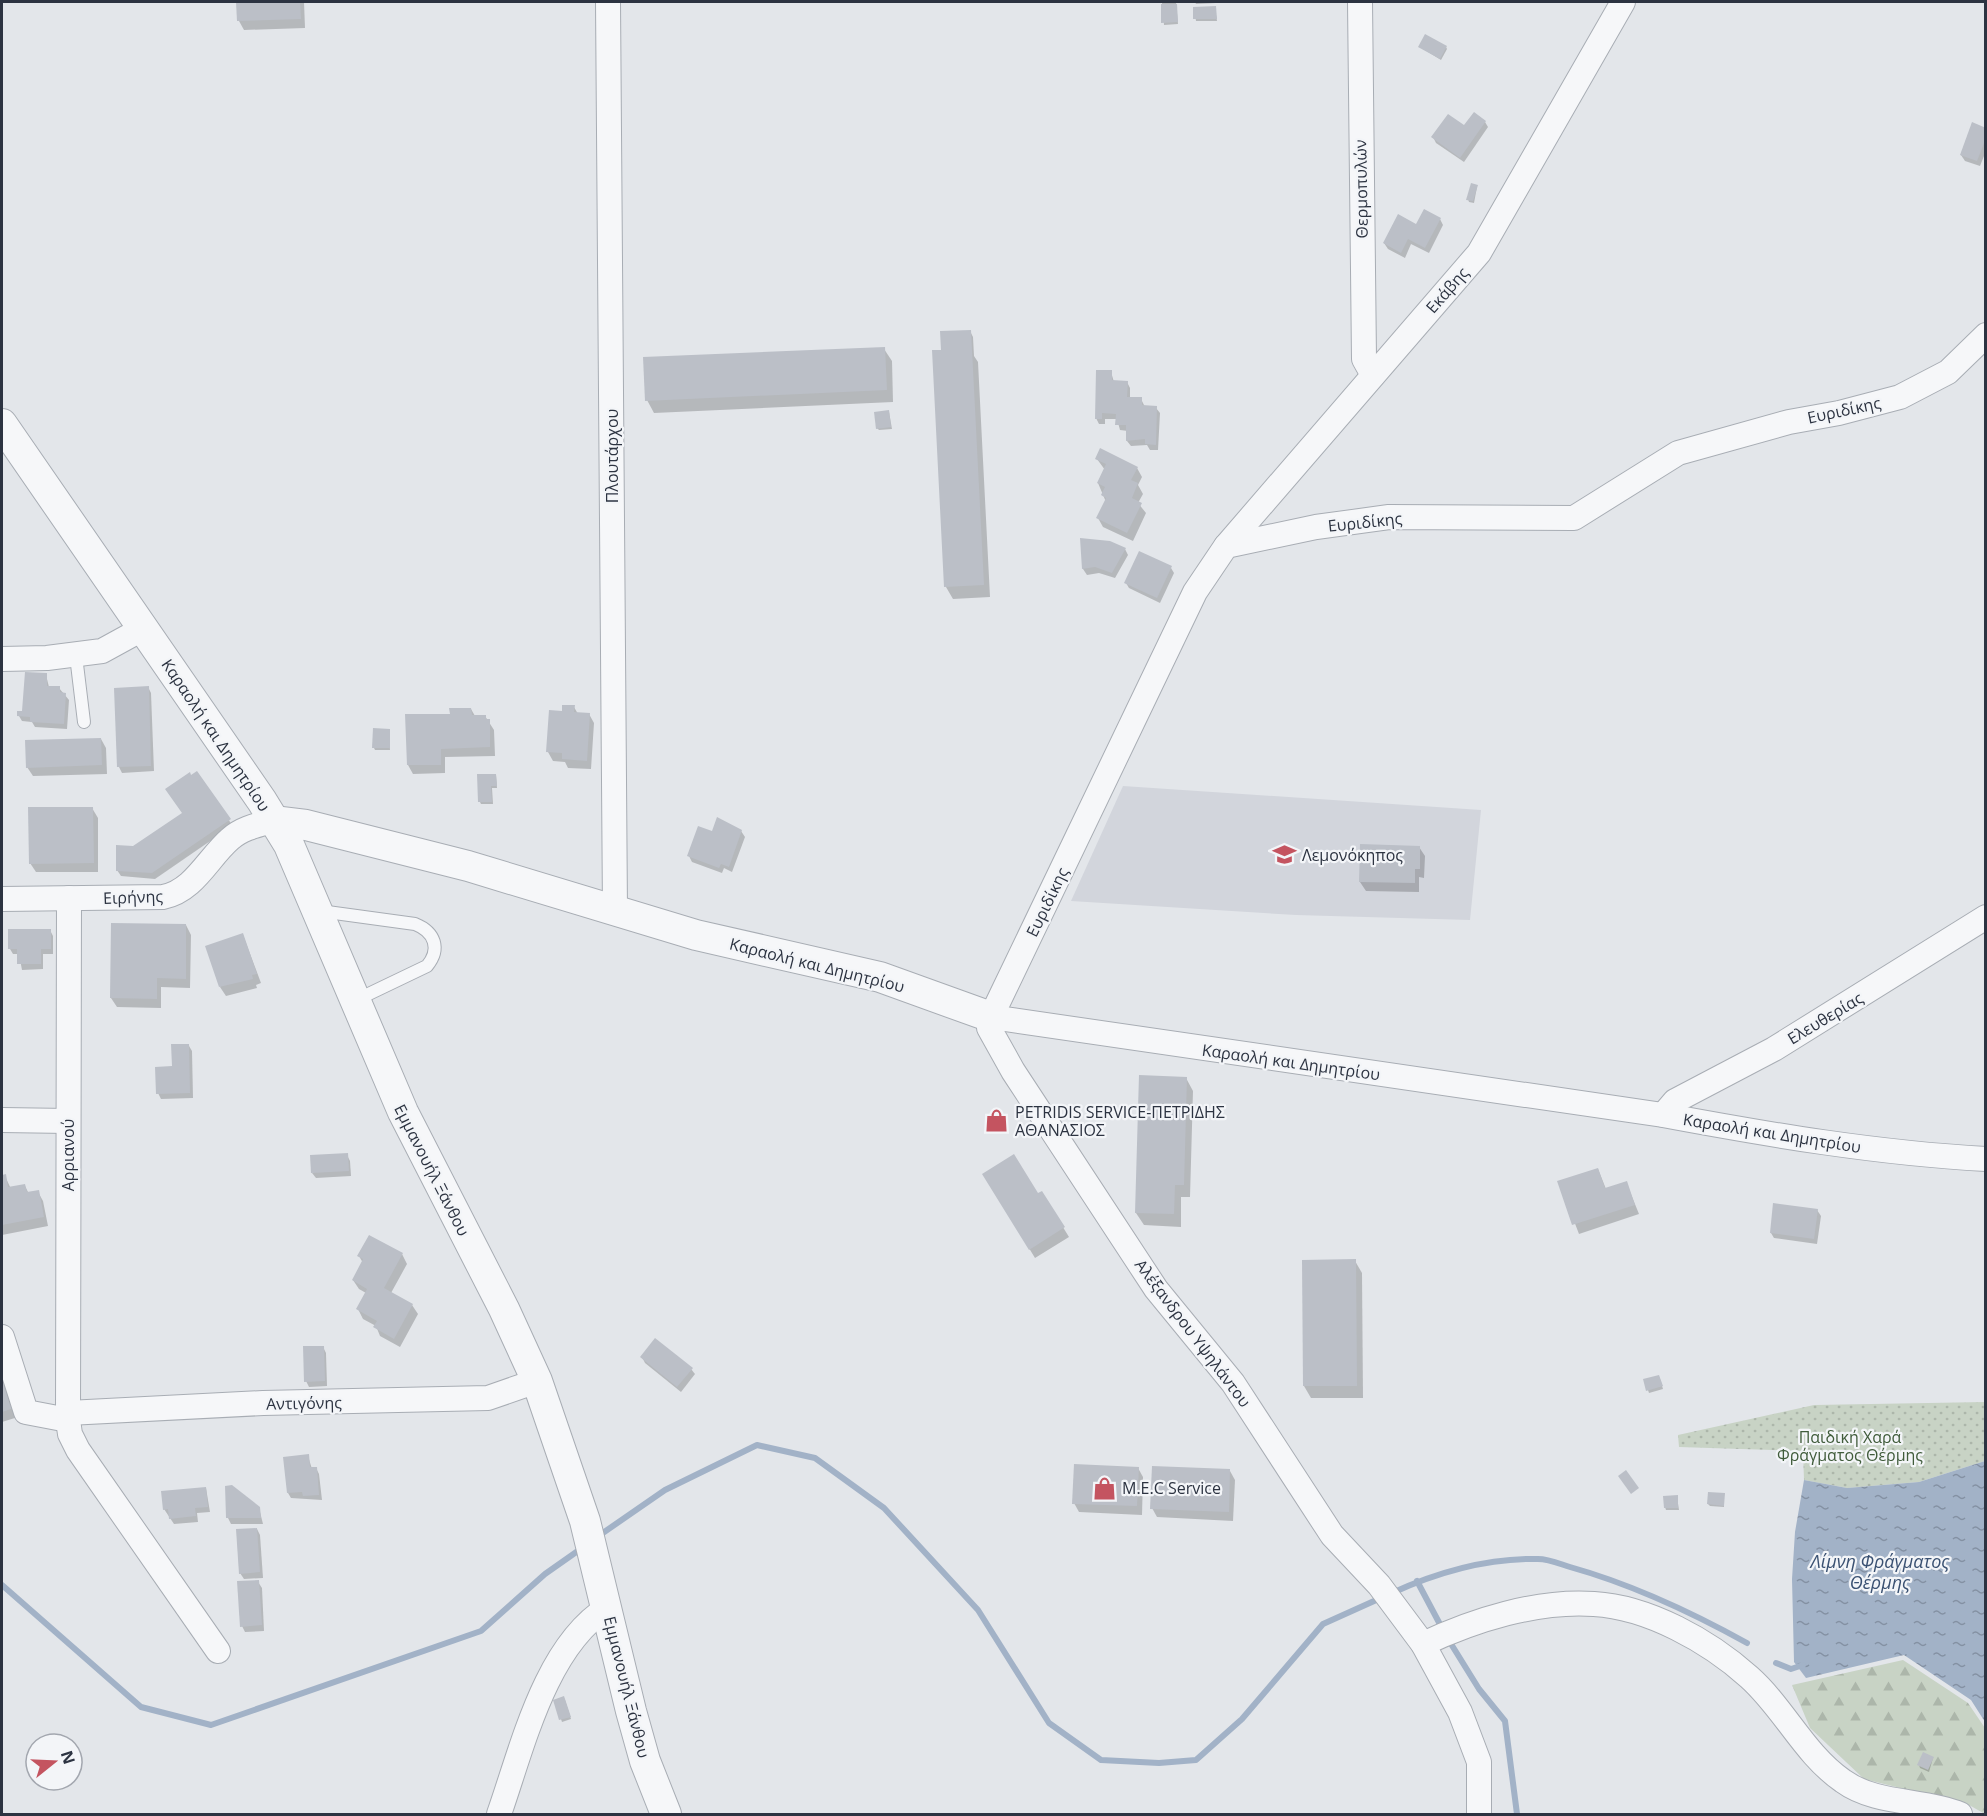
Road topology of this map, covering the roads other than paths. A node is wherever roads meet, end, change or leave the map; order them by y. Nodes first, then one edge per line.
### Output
1 (608, 2) edge
2 (1360, 2) edge
3 (1623, 2) edge
4 (1986, 335) edge
5 (1373, 375) junction
6 (2, 424) edge
7 (1226, 546) junction
8 (144, 628) junction
9 (76, 656) junction
10 (2, 659) edge
11 (84, 722) dead end
12 (273, 821) junction
13 (69, 898) junction
14 (2, 899) edge
15 (316, 910) junction
16 (615, 911) junction
17 (1986, 916) edge
18 (354, 1001) junction
19 (991, 1017) junction
20 (1663, 1115) junction
21 (2, 1120) edge
22 (68, 1121) junction
23 (1986, 1159) edge
24 (2, 1337) edge
25 (537, 1381) junction
26 (68, 1416) junction
27 (607, 1608) junction
28 (1423, 1644) junction
29 (218, 1651) dead end
30 (499, 1815) edge
31 (666, 1815) edge
32 (1479, 1815) edge
33 (1960, 1815) edge

1 - 16 street, Πλουτάρχου
2 - 5 street, Θερμοπυλών
3 - 5 street, Εκάβης
4 - 7 street, Ευριδίκης
5 - 7 street, Εκάβης
6 - 8 street, Καραολή και Δημητρίου
7 - 19 street, Ευριδίκης
8 - 9 street
8 - 12 street, Καραολή και Δημητρίου
9 - 10 street
9 - 11 lane
12 - 13 street, Ειρήνης
12 - 15 street, Εμμανουήλ Ξάνθου
12 - 16 street, Καραολή και Δημητρίου
13 - 14 street, Ειρήνης
13 - 22 street, Αρριανού
15 - 18 street, Εμμανουήλ Ξάνθου
15 - 18 lane
16 - 19 street, Καραολή και Δημητρίου
17 - 20 street, Ελευθερίας
18 - 25 street, Εμμανουήλ Ξάνθου
19 - 20 street, Καραολή και Δημητρίου
19 - 28 street, Αλέξανδρου Υψηλάντου
20 - 23 street, Καραολή και Δημητρίου
21 - 22 street
22 - 26 street, Αρριανού
24 - 26 street, Αντιγόνης
25 - 26 street, Αντιγόνης
25 - 27 street, Εμμανουήλ Ξάνθου
26 - 29 street, Αρριανού
27 - 30 street
27 - 31 street, Εμμανουήλ Ξάνθου
28 - 32 street, Αλέξανδρου Υψηλάντου
28 - 33 street

